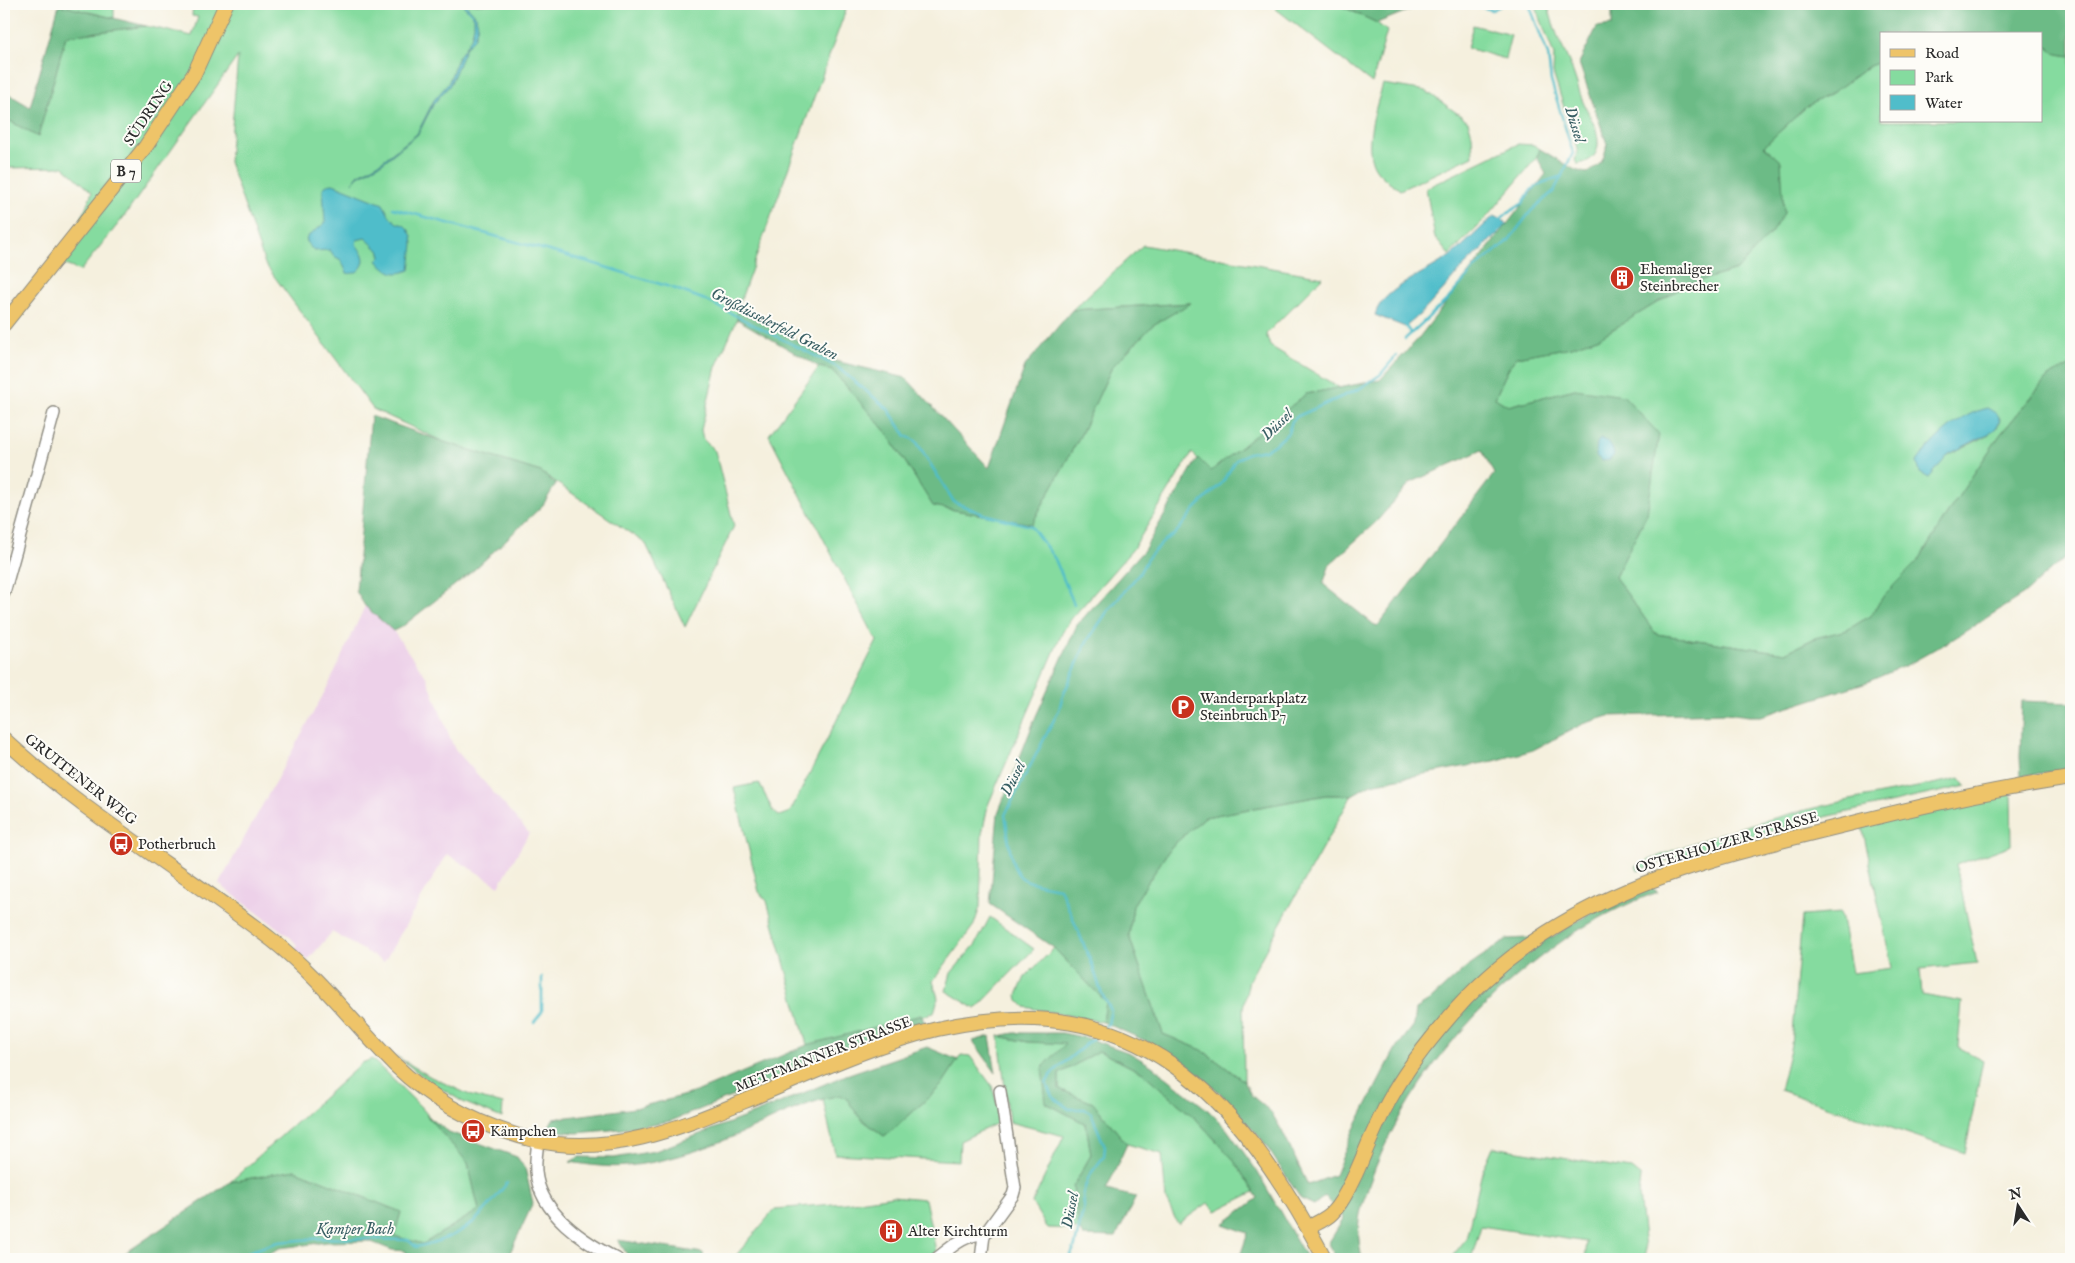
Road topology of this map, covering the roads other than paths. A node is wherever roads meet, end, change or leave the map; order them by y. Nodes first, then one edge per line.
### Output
1 (226, 4) edge
2 (4, 324) edge
3 (54, 413) dead end
4 (4, 592) edge
5 (4, 739) edge
6 (2071, 778) edge
7 (306, 970) joint
8 (1000, 1090) dead end
9 (538, 1141) junction
10 (1308, 1228) junction
11 (984, 1234) junction
12 (617, 1259) edge
13 (936, 1259) edge
14 (981, 1259) edge
15 (1325, 1259) edge

1 - 2 main road, SÜDRING / B 7
3 - 4 street
5 - 7 main road, GRUITENER WEG
6 - 10 main road, OSTERHOLZER STRASSE
7 - 9 main road, METTMANNER STRASSE
8 - 11 street
9 - 10 main road, METTMANNER STRASSE
9 - 12 street
10 - 15 main road, METTMANNER STRASSE
11 - 13 street
11 - 14 street

